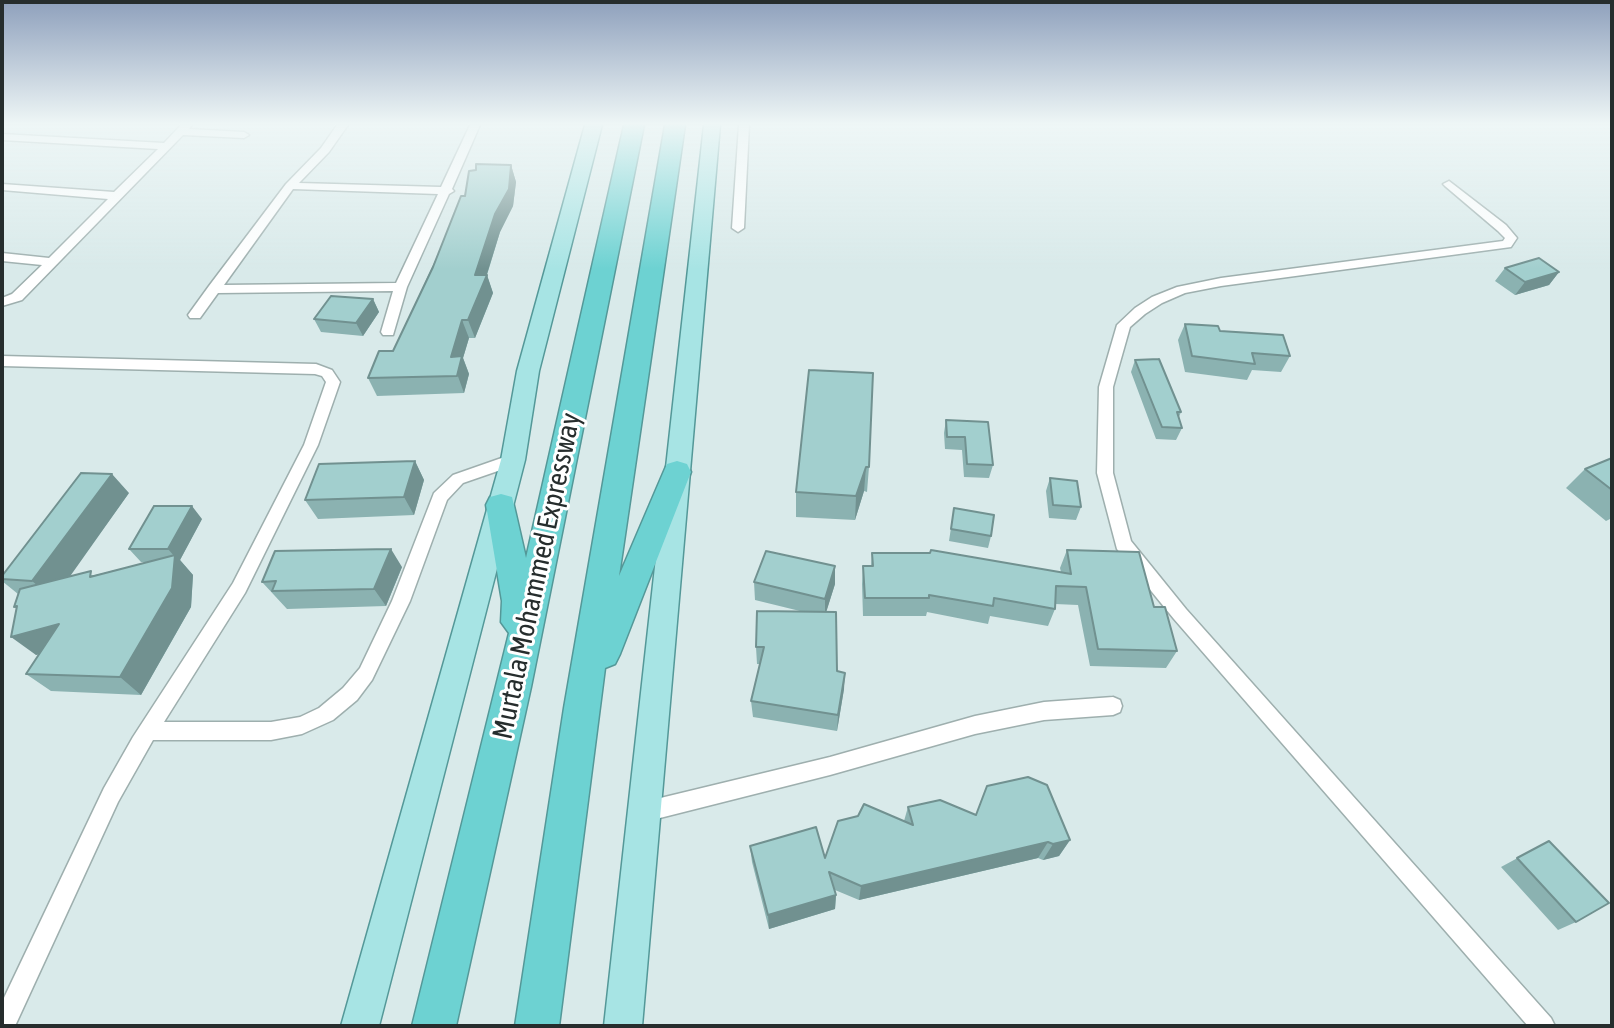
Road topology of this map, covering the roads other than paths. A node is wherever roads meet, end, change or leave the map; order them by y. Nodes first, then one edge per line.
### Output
1 (140, 173) edge
2 (303, 173) edge
3 (455, 173) edge
4 (581, 173) edge
5 (624, 173) edge
6 (667, 173) edge
7 (707, 173) edge
8 (741, 173) edge
9 (1449, 184) dead end
10 (290, 186) junction
11 (2, 187) edge
12 (448, 191) junction
13 (117, 196) junction
14 (738, 228) dead end
15 (2, 257) edge
16 (52, 262) junction
17 (401, 287) junction
18 (213, 289) junction
19 (2, 302) edge
20 (195, 315) dead end
21 (388, 332) dead end
22 (2, 361) edge
23 (513, 460) junction
24 (677, 472) junction
25 (501, 505) junction
26 (514, 687) junction
27 (1113, 706) dead end
28 (582, 708) junction
29 (149, 731) junction
30 (644, 812) junction
31 (3, 1026) edge
32 (360, 1026) edge
33 (434, 1026) edge
34 (537, 1026) edge
35 (623, 1026) edge
36 (1543, 1026) edge

1 - 13 street
2 - 10 street
3 - 12 street
4 - 23 main road
5 - 26 highway, Murtala Mohammed Expressway
6 - 28 highway, Murtala Mohammed Expressway
7 - 24 main road
8 - 14 street
9 - 36 street
10 - 12 street
10 - 18 street
11 - 13 street
12 - 17 street
13 - 16 street
15 - 16 street
16 - 19 street
17 - 18 street
17 - 21 street
18 - 20 street
22 - 29 street
23 - 25 main road
23 - 29 street
24 - 28 highway
24 - 30 main road
25 - 26 highway
25 - 32 main road
26 - 33 highway, Murtala Mohammed Expressway
27 - 30 street
28 - 34 highway, Murtala Mohammed Expressway
29 - 31 street
30 - 35 main road

